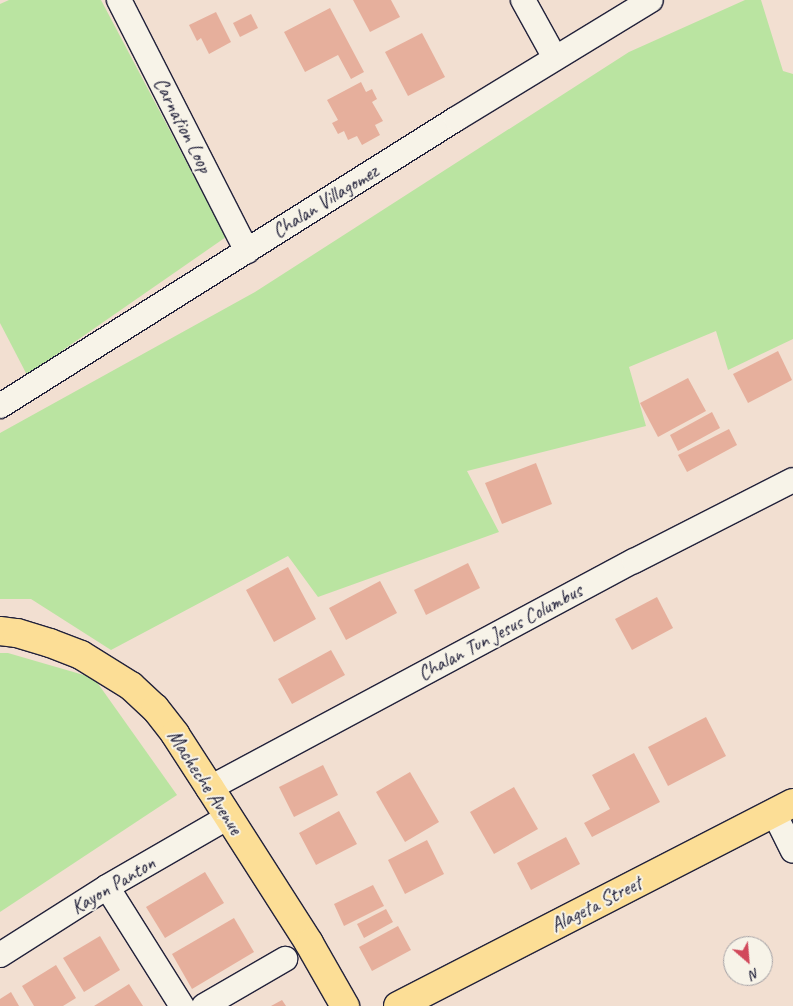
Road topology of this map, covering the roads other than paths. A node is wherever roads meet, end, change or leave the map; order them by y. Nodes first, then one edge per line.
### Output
1 (119, 0) edge
2 (523, 0) edge
3 (651, 0) edge
4 (555, 58) junction
5 (247, 250) junction
6 (0, 406) edge
7 (793, 480) edge
8 (0, 630) edge
9 (210, 788) junction
10 (783, 808) edge
11 (228, 817) junction
12 (793, 851) edge
13 (107, 887) junction
14 (0, 955) edge
15 (285, 958) dead end
16 (182, 1006) edge
17 (204, 1006) edge
18 (345, 1006) edge
19 (398, 1006) edge

1 - 5 street, Carnation Loop
2 - 4 street
3 - 4 street, Chalan Villagomez
4 - 5 street, Chalan Villagomez
5 - 6 street, Chalan Villagomez
7 - 9 street, Chalan Tun Jesus Columbus
8 - 9 main road, Macheche Avenue
9 - 11 main road, Macheche Avenue
10 - 12 street
10 - 19 main road, Alageta Street
11 - 13 street, Kayon Panton
11 - 18 main road, Macheche Avenue
13 - 14 street, Kayon Panton
13 - 16 street
15 - 17 street

